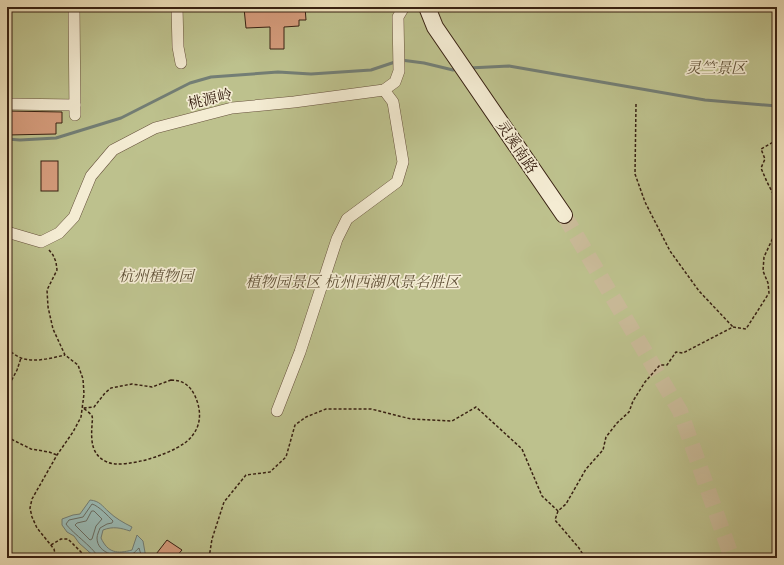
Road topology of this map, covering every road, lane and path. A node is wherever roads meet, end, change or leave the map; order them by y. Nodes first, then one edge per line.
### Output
1 (74, 7) edge
2 (177, 7) edge
3 (404, 7) edge
4 (427, 7) edge
5 (181, 64) dead end
6 (384, 90) junction
7 (7, 104) edge
8 (636, 104) dead end
9 (777, 140) edge
10 (777, 201) edge
11 (564, 215) tunnel mouth
12 (777, 229) edge
13 (7, 232) edge
14 (42, 242) junction
15 (733, 327) junction
16 (7, 349) edge
17 (65, 355) junction
18 (21, 358) junction
19 (7, 389) edge
20 (83, 408) junction
21 (277, 411) dead end
22 (7, 437) edge
23 (57, 455) junction
24 (558, 511) junction
25 (51, 546) junction
26 (56, 558) edge
27 (87, 558) edge
28 (209, 558) edge
29 (585, 558) edge

1 - 7 street
2 - 5 street
3 - 6 street
4 - 11 main road, 灵溪南路
6 - 14 street, 桃源岭
6 - 21 street
8 - 15 path
9 - 10 path
12 - 15 path
13 - 14 street
14 - 17 path
15 - 24 path
16 - 18 path
17 - 18 path
17 - 20 path
18 - 19 path
20 - 20 path
20 - 23 path
22 - 23 path
23 - 25 path
24 - 28 path
24 - 29 path
25 - 26 path
25 - 27 path

